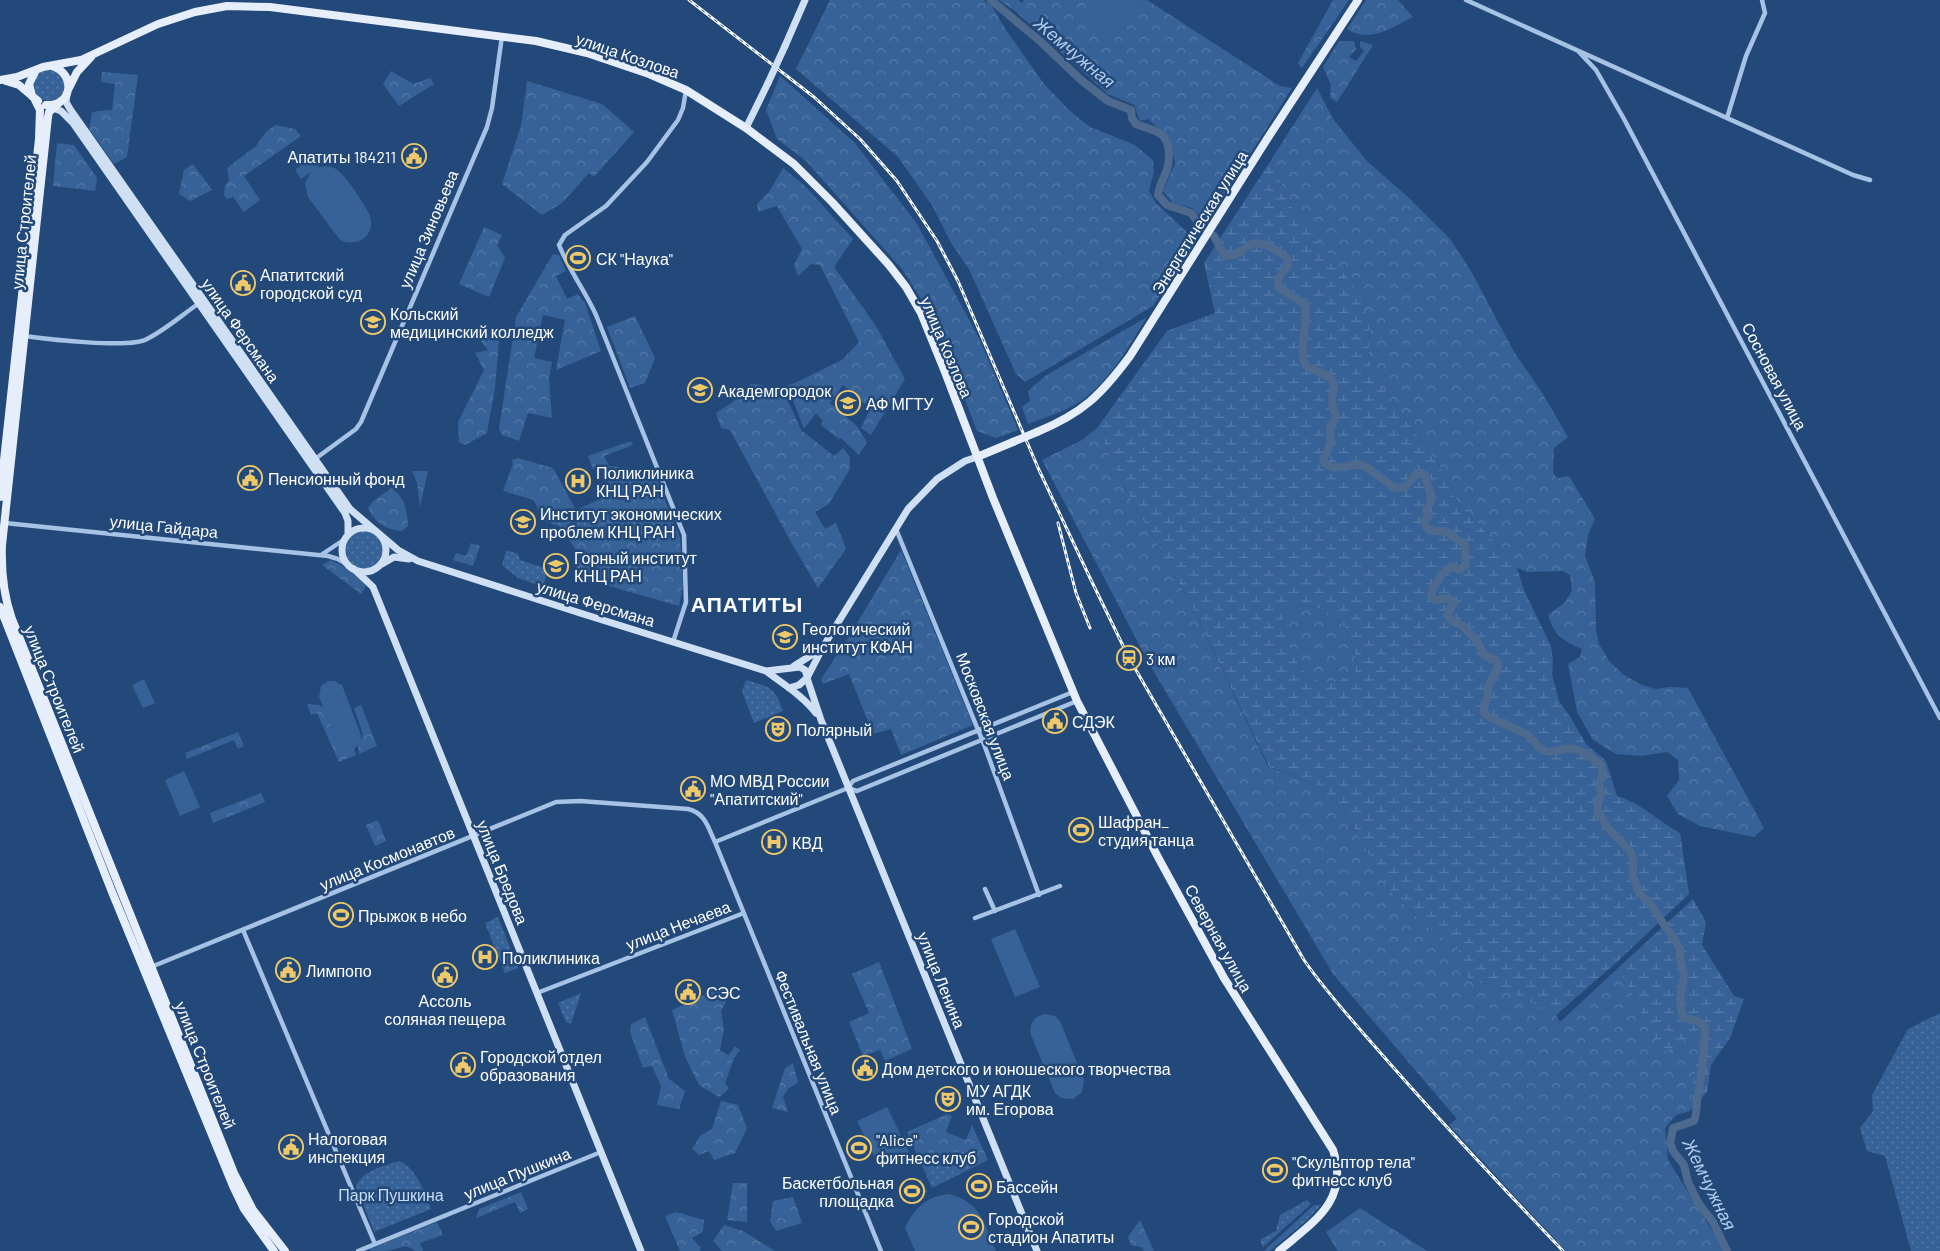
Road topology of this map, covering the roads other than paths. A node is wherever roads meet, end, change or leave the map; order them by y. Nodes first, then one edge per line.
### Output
1 (805, 0) edge
2 (1358, 0) edge
3 (1466, 0) edge
4 (1762, 0) edge
5 (502, 36) junction
6 (1579, 52) junction
7 (92, 56) junction
8 (50, 65) junction
9 (36, 70) junction
10 (1, 80) edge
11 (686, 90) junction
12 (65, 95) junction
13 (34, 99) junction
14 (49, 106) junction
15 (1727, 118) junction
16 (746, 128) junction
17 (110, 172) junction
18 (1870, 180) dead end
19 (32, 237) junction
20 (174, 263) junction
21 (198, 304) junction
22 (21, 335) junction
23 (296, 438) junction
24 (10, 441) junction
25 (1013, 442) joint
26 (977, 457) junction
27 (312, 461) junction
28 (0, 498) edge
29 (2, 522) edge
30 (896, 528) junction
31 (378, 534) junction
32 (346, 537) junction
33 (320, 555) junction
34 (418, 561) junction
35 (380, 566) junction
36 (353, 568) junction
37 (373, 587) junction
38 (0, 611) edge
39 (673, 642) junction
40 (823, 647) junction
41 (790, 668) junction
42 (766, 671) junction
43 (807, 677) junction
44 (35, 686) junction
45 (787, 686) junction
46 (1073, 692) junction
47 (1077, 701) junction
48 (1940, 718) edge
49 (820, 720) junction
50 (978, 731) junction
51 (982, 740) junction
52 (848, 788) junction
53 (474, 836) junction
54 (715, 842) junction
55 (1060, 886) dead end
56 (986, 889) dead end
57 (1039, 895) junction
58 (995, 911) junction
59 (744, 913) junction
60 (975, 918) dead end
61 (243, 930) junction
62 (148, 969) junction
63 (537, 993) junction
64 (185, 1060) junction
65 (601, 1152) junction
66 (375, 1244) junction
67 (274, 1251) edge
68 (285, 1251) edge
69 (358, 1251) edge
70 (641, 1251) edge
71 (881, 1251) edge
72 (1037, 1251) edge
73 (1279, 1251) edge

1 - 16 street, bridge
2 - 25 main road, Энергетическая улица, bridge
3 - 6 street, Сосновая улица
4 - 15 street
5 - 7 main road, улица Козлова
5 - 11 main road, улица Козлова
5 - 27 street, улица Зиновьева
6 - 15 street, Сосновая улица
6 - 48 street, Сосновая улица
7 - 8 main road, улица Козлова
7 - 12 main road, улица Козлова
8 - 9 main road
8 - 12 main road
9 - 10 main road
9 - 13 main road
10 - 13 main road
11 - 16 main road, улица Козлова
11 - 39 street
12 - 14 main road
12 - 17 street, улица Ферсмана
13 - 14 main road
13 - 19 main road, улица Строителей
14 - 17 street, улица Ферсмана
14 - 19 main road, улица Строителей
15 - 18 street, Сосновая улица
16 - 26 main road, улица Козлова
17 - 20 street, улица Ферсмана
19 - 22 main road, улица Строителей
20 - 21 street, улица Ферсмана
20 - 23 street, улица Ферсмана
21 - 22 street
21 - 23 street, улица Ферсмана
22 - 24 main road, улица Строителей
23 - 27 street, улица Ферсмана
24 - 28 main road, улица Строителей
24 - 29 main road, улица Строителей
25 - 26 main road, улица Ферсмана
26 - 30 street, улица Ферсмана
26 - 46 main road
27 - 31 street, улица Ферсмана
27 - 32 street, улица Ферсмана
29 - 33 street, улица Гайдара
29 - 44 main road, улица Строителей
30 - 40 street, улица Ферсмана
30 - 50 street, Московская улица
31 - 32 street
31 - 34 street, улица Ферсмана
31 - 35 street
32 - 33 street
32 - 36 street
33 - 36 street, улица Гайдара
34 - 35 street, улица Ферсмана
34 - 39 street, улица Ферсмана
35 - 36 street
35 - 37 street
36 - 37 street
37 - 53 street, улица Бредова
38 - 44 main road, улица Строителей
39 - 42 street, улица Ферсмана
40 - 41 street, улица Ферсмана
40 - 43 street, улица Ферсмана
41 - 42 street, улица Ферсмана
41 - 43 street
41 - 45 street
42 - 45 street, улица Ферсмана
43 - 45 street
43 - 49 street, улица Ленина
44 - 62 main road, улица Строителей
45 - 49 street, улица Ленина
46 - 47 main road, Северная улица
46 - 50 street
47 - 51 street
47 - 73 main road, Северная улица
49 - 52 street, улица Ленина
50 - 51 street, Московская улица
50 - 52 street
51 - 52 street
51 - 57 street, Московская улица
52 - 54 street
52 - 72 street, улица Ленина
53 - 54 street, улица Космонавтов
53 - 61 street, улица Космонавтов
53 - 63 street, улица Бредова
54 - 59 street, Фестивальная улица
55 - 57 street
56 - 58 street
57 - 58 street
58 - 60 street
59 - 63 street, улица Нечаева
59 - 71 street, Фестивальная улица
61 - 62 street, улица Космонавтов
61 - 66 street
62 - 64 main road, улица Строителей
63 - 65 street, улица Бредова
64 - 67 main road, улица Строителей
64 - 68 main road, улица Строителей
65 - 66 street, улица Пушкина
65 - 70 street, улица Бредова
66 - 69 street, улица Пушкина

